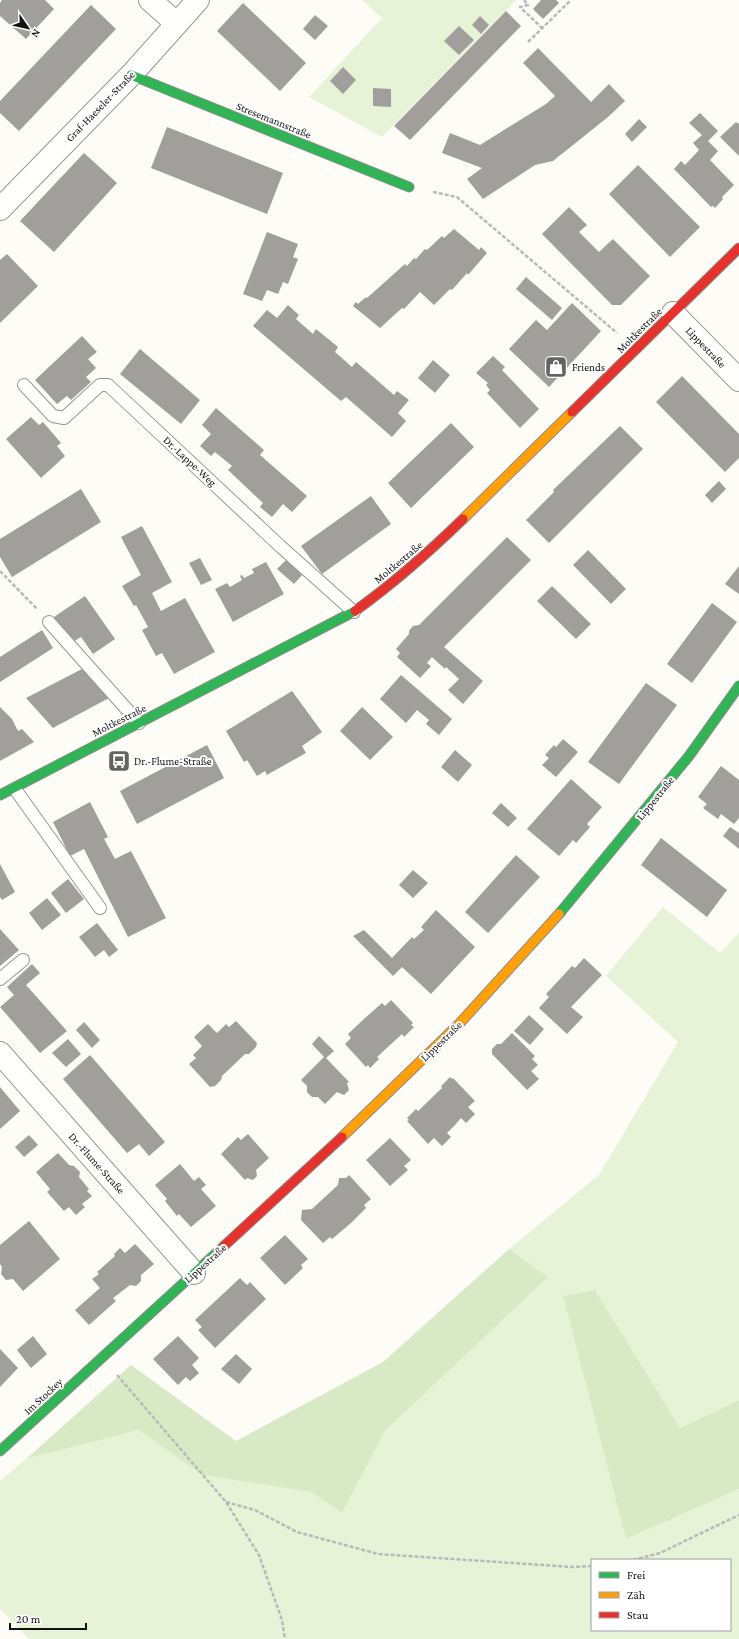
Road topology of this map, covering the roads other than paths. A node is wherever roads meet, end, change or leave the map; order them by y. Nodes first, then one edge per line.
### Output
1 (150, 0) edge
2 (198, 0) edge
3 (176, 23) junction
4 (131, 75) junction
5 (409, 187) road end
6 (0, 209) edge
7 (739, 248) edge
8 (673, 313) junction
9 (739, 380) edge
10 (24, 385) dead end
11 (354, 612) junction
12 (49, 622) road end
13 (739, 686) edge
14 (140, 723) junction
15 (15, 789) junction
16 (0, 795) edge
17 (100, 908) dead end
18 (23, 960) dead end
19 (0, 979) edge
20 (0, 1053) edge
21 (194, 1273) junction
22 (102, 1357) joint
23 (0, 1451) edge

1 - 3 street
2 - 3 street, Graf-Haeseler-Straße
3 - 4 street, Graf-Haeseler-Straße
4 - 5 street, Stresemannstraße
4 - 6 street, Graf-Haeseler-Straße
7 - 8 street, Moltkestraße
8 - 9 street, Lippestraße
8 - 11 street, Moltkestraße
10 - 11 lane, Dr.-Lappe-Weg
11 - 14 street, Moltkestraße
12 - 14 lane
13 - 21 street, Lippestraße
14 - 15 street, Moltkestraße
15 - 16 street, Moltkestraße
15 - 17 lane
18 - 19 lane
20 - 21 street, Dr.-Flume-Straße
21 - 22 street, Lippestraße
22 - 23 street, Im Stockey

